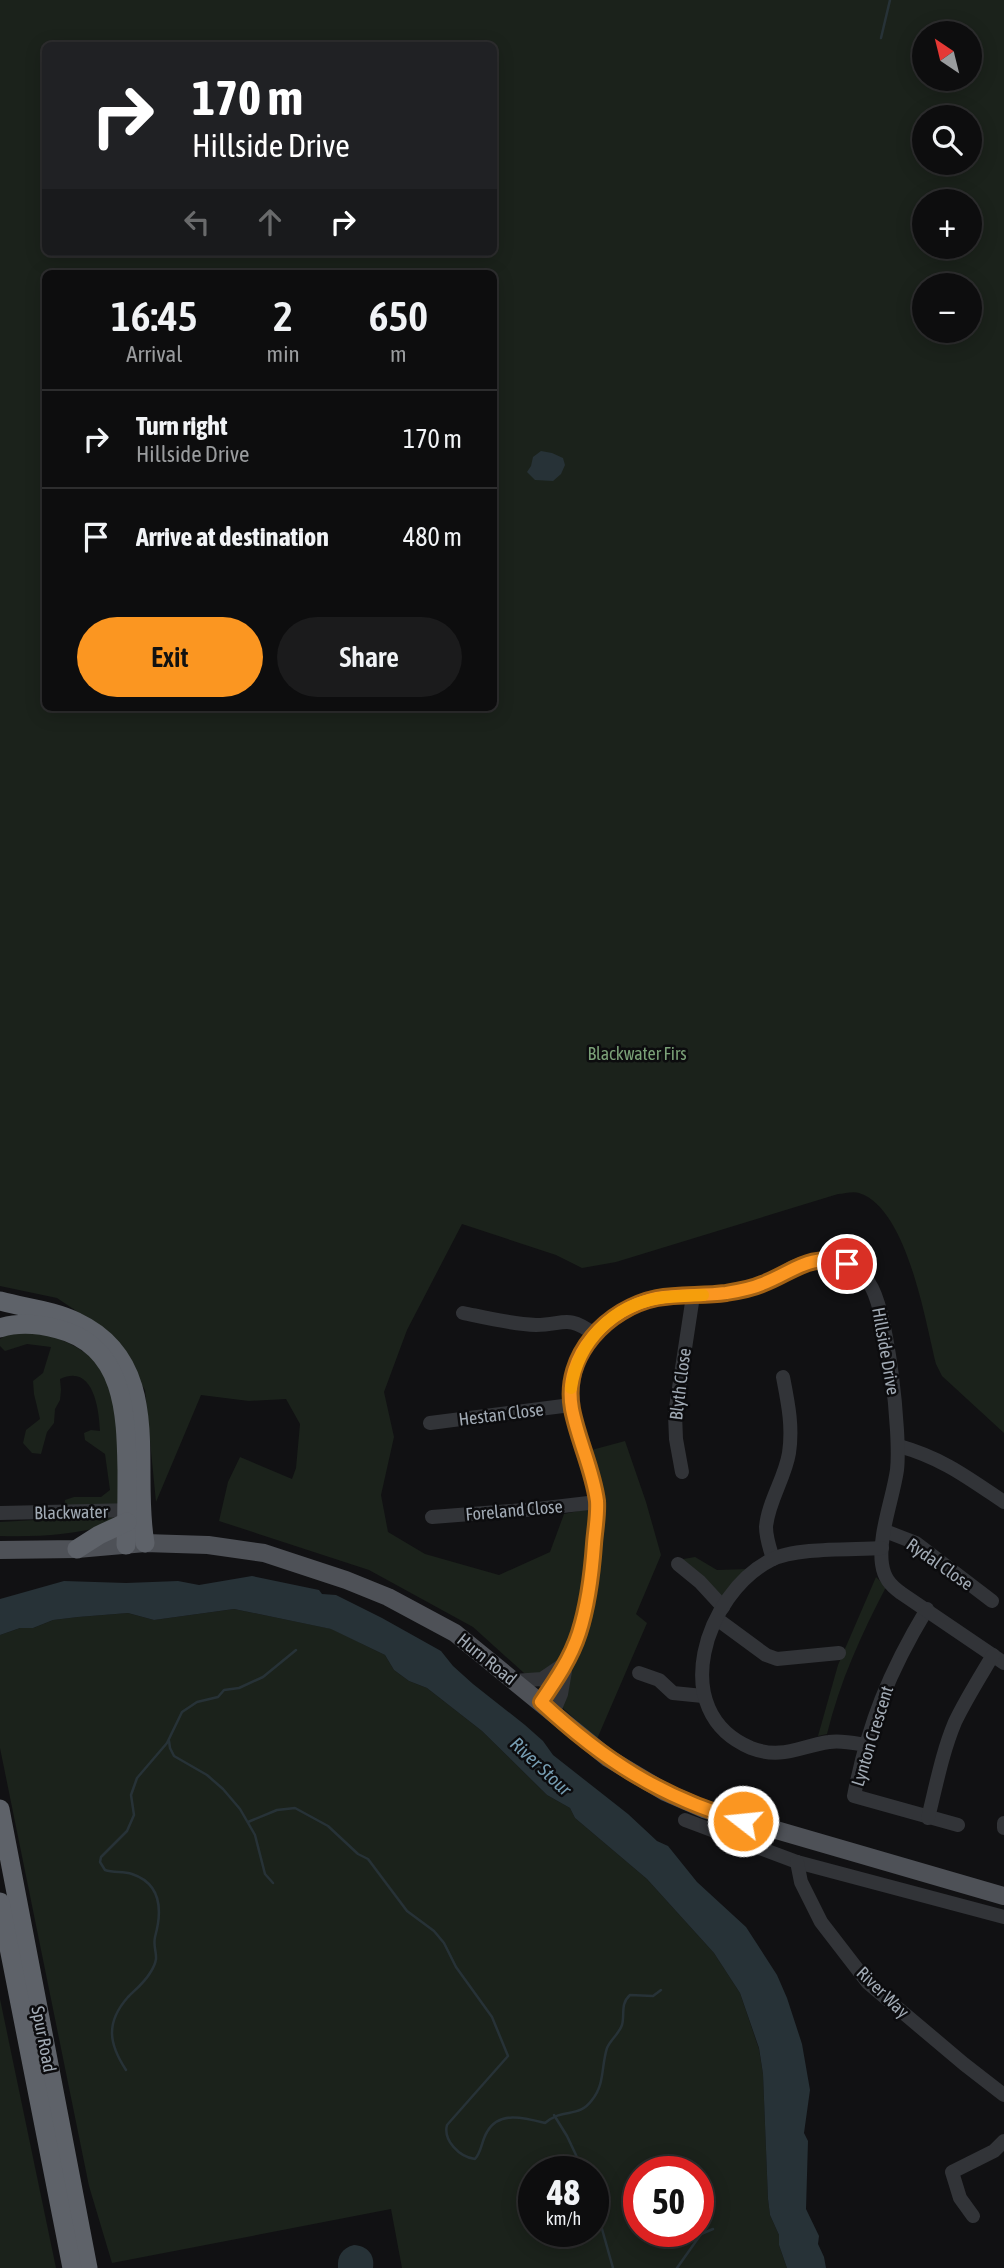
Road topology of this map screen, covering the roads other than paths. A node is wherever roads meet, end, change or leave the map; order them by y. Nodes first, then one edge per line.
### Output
1 (693, 1296) junction
2 (0, 1301) edge
3 (463, 1313) dead end
4 (0, 1328) edge
5 (594, 1334) junction
6 (783, 1377) dead end
7 (571, 1405) junction
8 (430, 1423) dead end
9 (899, 1446) junction
10 (682, 1472) dead end
11 (597, 1502) junction
12 (1004, 1502) edge
13 (0, 1513) edge
14 (131, 1514) junction
15 (432, 1517) dead end
16 (885, 1531) junction
17 (135, 1544) junction
18 (882, 1548) junction
19 (77, 1549) junction
20 (0, 1550) edge
21 (773, 1559) junction
22 (678, 1564) dead end
23 (992, 1601) dead end
24 (928, 1609) junction
25 (720, 1613) junction
26 (839, 1653) dead end
27 (999, 1659) edge
28 (566, 1663) junction
29 (639, 1673) dead end
30 (514, 1681) junction
31 (703, 1696) junction
32 (547, 1708) junction
33 (866, 1745) junction
34 (0, 1810) edge
35 (928, 1818) junction
36 (685, 1820) dead end
37 (958, 1825) dead end
38 (797, 1862) junction
39 (1004, 1896) edge
40 (0, 1902) edge
41 (1004, 1917) edge
42 (1004, 2095) edge
43 (1004, 2141) edge
44 (973, 2216) dead end
45 (72, 2268) edge
46 (88, 2268) edge

1 - 5 street, Hillside Drive
1 - 9 street, Hillside Drive
1 - 10 street, Blyth Close
2 - 14 highway
3 - 5 street
4 - 14 highway
5 - 7 street, Hillside Drive
6 - 21 street
7 - 8 street, Hestan Close
7 - 11 street, Hillside Drive
9 - 12 street
9 - 16 street, Hillside Drive
11 - 15 street, Foreland Close
11 - 28 street, Hillside Drive
13 - 14 street, Blackwater
14 - 17 highway
14 - 19 highway
16 - 18 street, Hillside Drive
16 - 23 street, Rydal Close
17 - 19 main road, Hurn Road
17 - 30 main road, Hurn Road
18 - 21 street
18 - 24 street, Hillside Drive
19 - 20 main road, Hurn Road
21 - 25 street
22 - 25 street
24 - 27 street, Hillside Drive
24 - 33 street, Lynton Crescent
25 - 26 street
25 - 31 street
27 - 35 street
28 - 30 street
28 - 32 street, Hillside Drive
29 - 31 street
30 - 32 main road, Hurn Road
31 - 33 street
32 - 39 main road, Hurn Road
33 - 35 street, Lynton Crescent
34 - 46 highway, Spur Road
35 - 37 street, Lynton Crescent
36 - 38 street
38 - 41 street
38 - 42 street, River Way
40 - 45 highway, Spur Road
43 - 44 street

